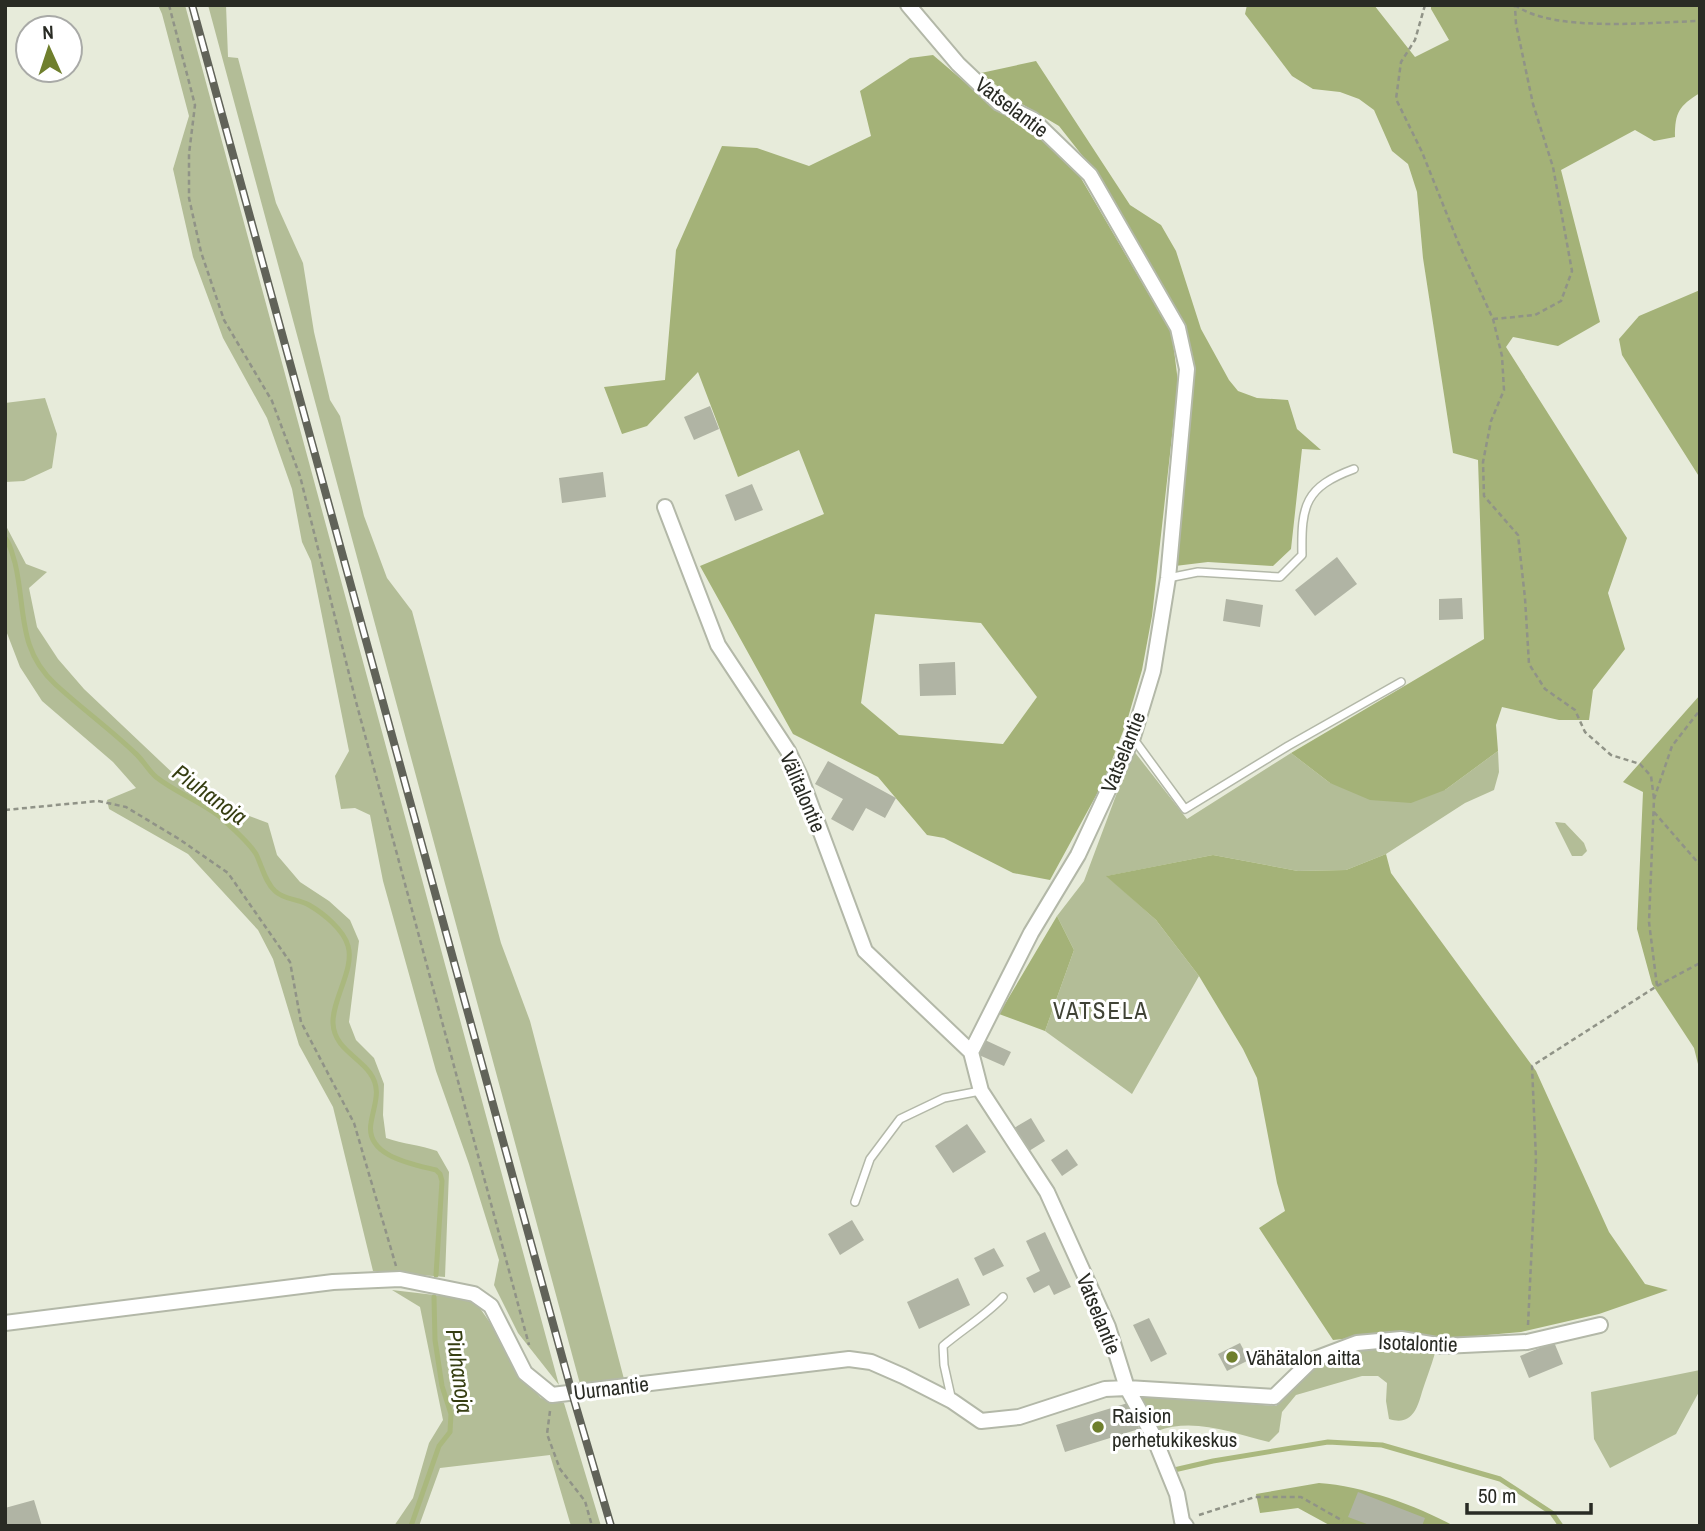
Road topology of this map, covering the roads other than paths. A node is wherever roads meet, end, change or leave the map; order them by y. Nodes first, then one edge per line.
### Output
1 (908, 5) edge
2 (1354, 468) dead end
3 (665, 507) dead end
4 (1168, 578) junction
5 (1401, 682) dead end
6 (1133, 737) junction
7 (971, 1052) junction
8 (981, 1091) junction
9 (855, 1202) dead end
10 (1003, 1297) dead end
11 (5, 1324) edge
12 (1600, 1325) dead end
13 (1126, 1388) junction
14 (952, 1401) junction
15 (1184, 1523) edge

1 - 4 street, Vatselantie
2 - 4 lane
3 - 7 street, Välitalontie
4 - 6 street, Vatselantie
5 - 6 lane
6 - 7 street, Vatselantie
7 - 8 street, Vatselantie
8 - 9 lane
8 - 13 street, Vatselantie
10 - 14 lane
11 - 14 street, Uurnantie
12 - 13 street, Isotalontie
13 - 14 street, Uurnantie
13 - 15 street, Vatselantie

